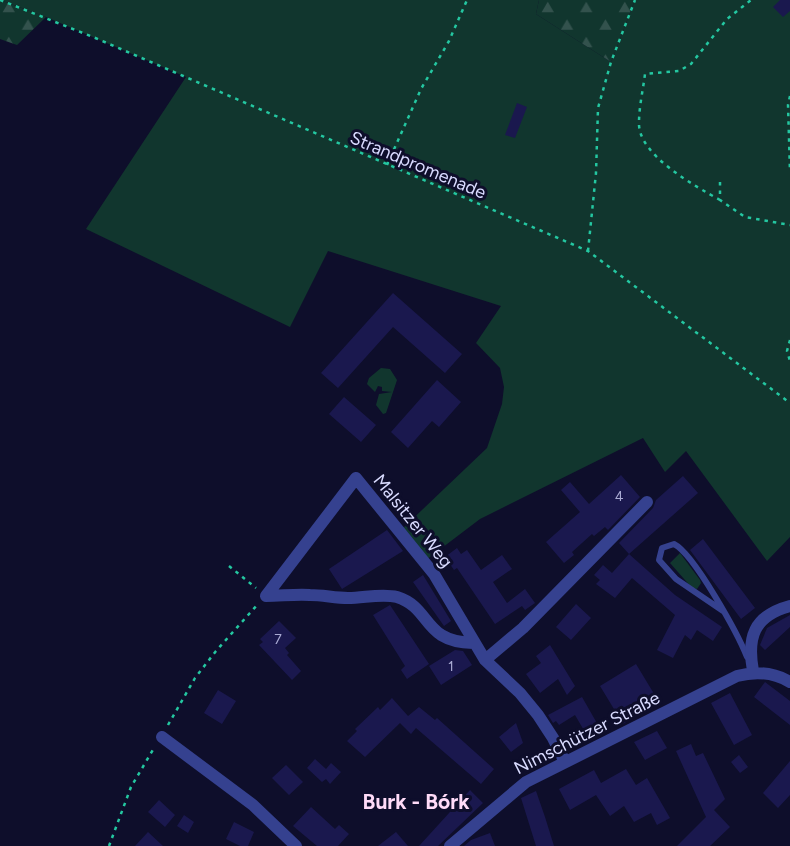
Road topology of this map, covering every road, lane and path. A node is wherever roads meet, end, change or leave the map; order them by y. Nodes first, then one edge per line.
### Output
1 (0, 0) edge
2 (467, 0) edge
3 (635, 0) edge
4 (751, 0) edge
5 (790, 96) edge
6 (387, 164) junction
7 (790, 172) edge
8 (720, 182) dead end
9 (720, 200) junction
10 (790, 225) edge
11 (588, 251) junction
12 (790, 340) edge
13 (790, 361) edge
14 (790, 403) edge
15 (647, 502) dead end
16 (229, 566) dead end
17 (266, 596) junction
18 (790, 606) edge
19 (723, 611) junction
20 (473, 643) junction
21 (485, 660) junction
22 (753, 671) junction
23 (790, 682) edge
24 (162, 737) junction
25 (565, 762) junction
26 (109, 846) edge
27 (296, 846) edge
28 (450, 846) edge

1 - 6 path, Strandpromenade
2 - 6 path
3 - 11 path
4 - 9 path
5 - 7 path
6 - 11 path, Strandpromenade
8 - 9 path
9 - 10 path
11 - 14 path, Strandpromenade
12 - 13 path
15 - 21 street
16 - 17 path
17 - 20 street
17 - 20 street, Malsitzer Weg
17 - 24 path
18 - 22 street
19 - 19 lane
19 - 22 lane
20 - 21 street, Malsitzer Weg
21 - 25 street, Malsitzer Weg
22 - 23 street
22 - 25 street, Nimschützer Straße
24 - 26 path
24 - 27 street
25 - 28 street, Nimschützer Straße

